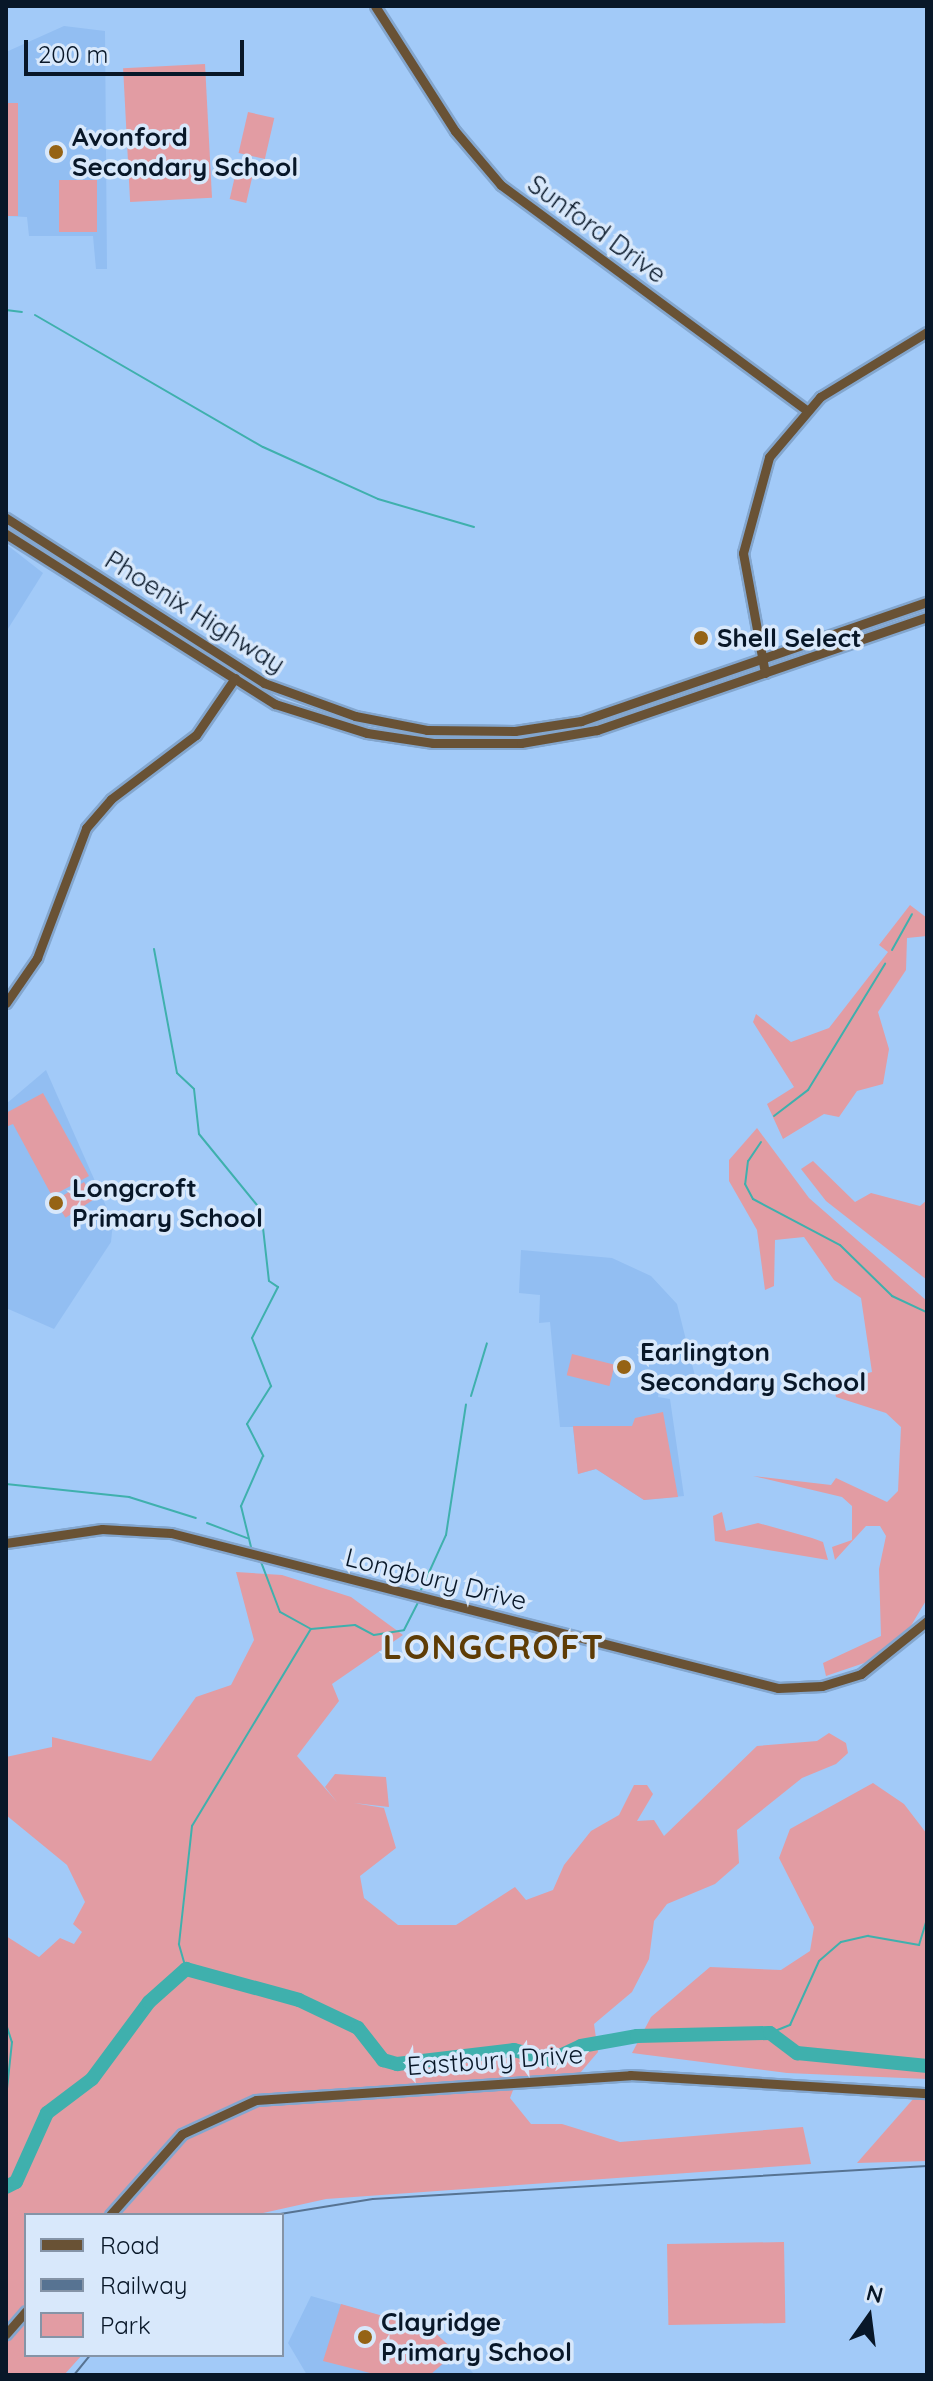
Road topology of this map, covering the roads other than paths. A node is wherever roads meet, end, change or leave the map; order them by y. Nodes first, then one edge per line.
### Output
1 (375, 6) edge
2 (927, 332) edge
3 (805, 409) junction
4 (6, 518) edge
5 (6, 534) edge
6 (927, 602) edge
7 (927, 617) edge
8 (761, 660) junction
9 (239, 670) junction
10 (765, 673) junction
11 (232, 682) junction
12 (6, 1003) edge
13 (6, 1543) edge
14 (927, 1621) edge
15 (927, 2093) edge
16 (112, 2213) edge
17 (24, 2313) edge
18 (6, 2334) edge

1 - 3 street, Sunford Drive
2 - 3 street
3 - 8 street
4 - 9 street, Phoenix Highway
5 - 11 street, Phoenix Highway
6 - 8 street, Phoenix Highway
7 - 10 street, Phoenix Highway
8 - 9 street, Phoenix Highway
8 - 10 street
9 - 11 street
10 - 11 street, Phoenix Highway
11 - 12 street
13 - 14 street, Longbury Drive
15 - 16 street, Eastbury Drive
17 - 18 street

